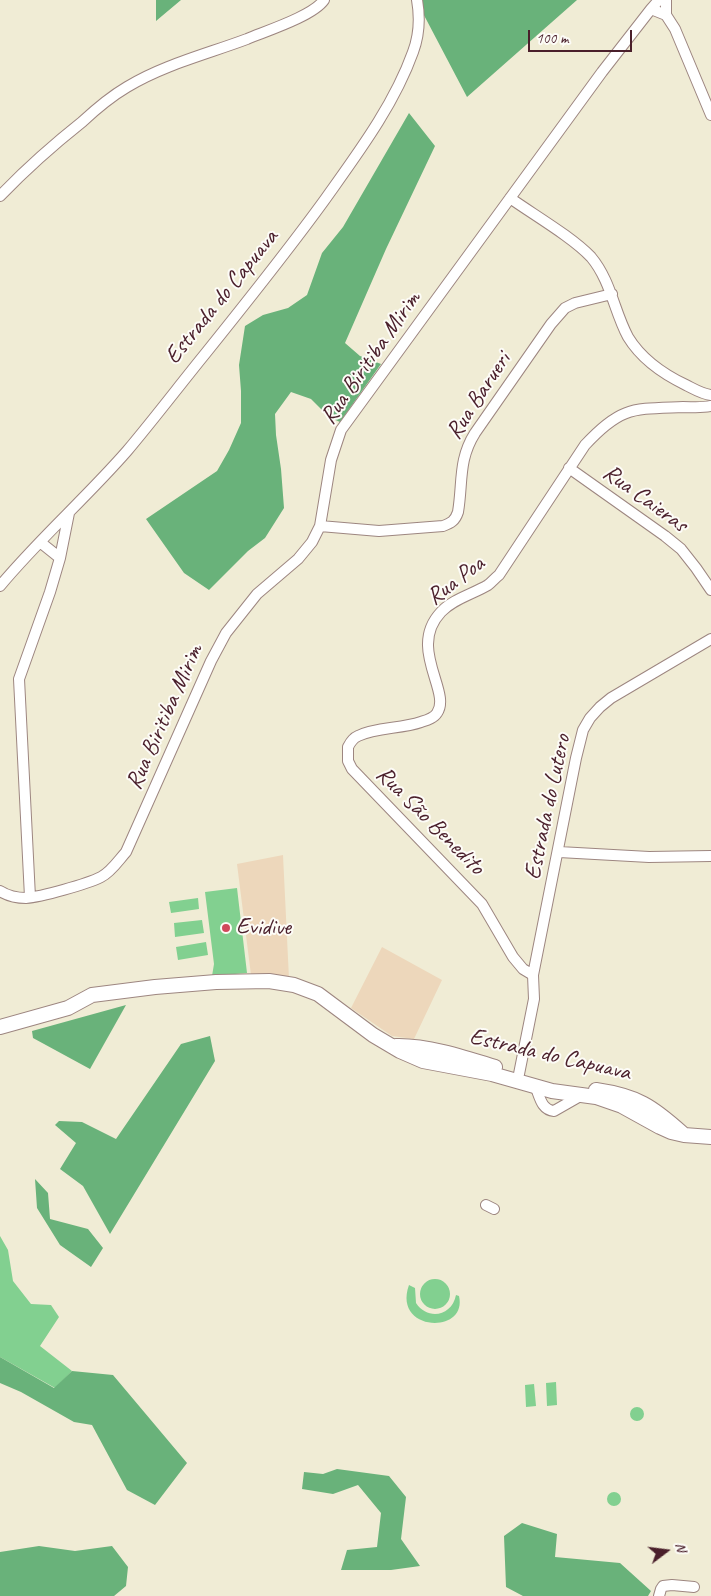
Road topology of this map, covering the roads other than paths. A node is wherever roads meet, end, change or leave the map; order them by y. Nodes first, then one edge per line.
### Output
1 (324, 0) edge
2 (417, 0) edge
3 (659, 0) edge
4 (666, 0) edge
5 (650, 9) junction
6 (666, 15) junction
7 (711, 115) edge
8 (0, 196) edge
9 (510, 198) junction
10 (612, 294) junction
11 (708, 395) edge
12 (709, 407) edge
13 (568, 468) junction
14 (69, 513) junction
15 (320, 526) junction
16 (40, 542) junction
17 (60, 558) junction
18 (0, 586) edge
19 (711, 590) edge
20 (711, 639) edge
21 (411, 725) joint
22 (558, 852) junction
23 (711, 856) edge
24 (0, 890) edge
25 (30, 897) junction
26 (533, 975) junction
27 (0, 1027) edge
28 (430, 1057) junction
29 (516, 1073) junction
30 (536, 1088) junction
31 (582, 1095) junction
32 (637, 1106) junction
33 (711, 1137) edge
34 (694, 1587) dead end
35 (659, 1596) edge

1 - 8 street
2 - 14 street, Estrada do Capuava
3 - 5 street, Rua Biritiba Mirim
4 - 6 street
5 - 6 street
5 - 9 street, Rua Biritiba Mirim
6 - 7 street
9 - 10 street
9 - 15 street, Rua Biritiba Mirim
10 - 11 street
10 - 15 street, Rua Barueri
11 - 12 street
12 - 13 street, Rua Poa
13 - 19 street, Rua Caieras
13 - 21 street, Rua Poa
14 - 16 street, Estrada do Capuava
14 - 17 street
15 - 25 street, Rua Biritiba Mirim
16 - 17 street
16 - 18 street, Estrada do Capuava
17 - 25 street
20 - 22 street, Estrada do Lutero
21 - 26 street, Rua São Benedito
22 - 23 street
22 - 26 street, Estrada do Lutero
24 - 25 street
26 - 29 street, Estrada do Lutero
27 - 28 main road, Estrada do Capuava
28 - 29 main road, Estrada do Capuava
28 - 30 main road, Estrada do Capuava
29 - 32 main road, Estrada do Capuava
30 - 31 main road, Estrada do Capuava
30 - 31 street
31 - 32 main road, Estrada do Capuava
32 - 33 main road, Estrada do Capuava
34 - 35 street

